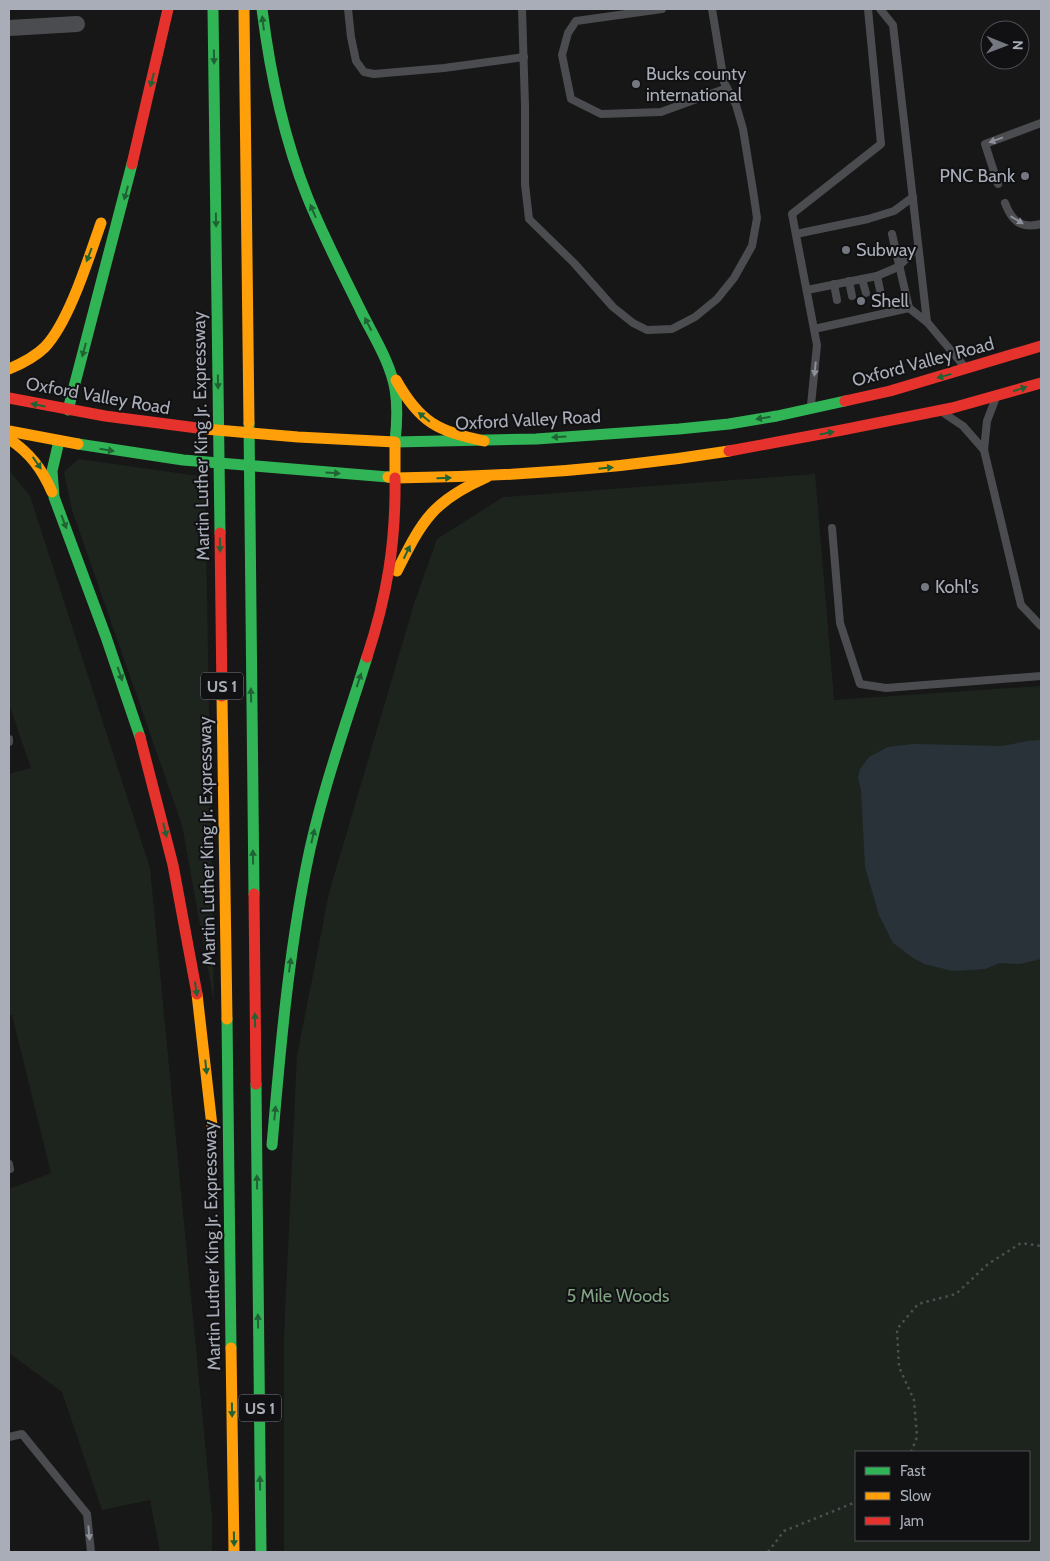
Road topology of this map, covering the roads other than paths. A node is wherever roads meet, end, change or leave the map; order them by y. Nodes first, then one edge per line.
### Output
1 (168, 9) edge
2 (213, 9) edge
3 (244, 9) edge
4 (262, 9) edge
5 (348, 9) edge
6 (522, 9) edge
7 (662, 9) edge
8 (712, 9) edge
9 (868, 9) edge
10 (880, 9) edge
11 (76, 24) dead end
12 (9, 28) edge
13 (524, 57) junction
14 (727, 88) junction
15 (144, 111) junction
16 (1041, 122) edge
17 (998, 184) dead end
18 (111, 197) dead end
19 (913, 197) junction
20 (1005, 203) dead end
21 (104, 215) dead end
22 (1040, 224) edge
23 (796, 234) junction
24 (892, 234) dead end
25 (918, 248) junction
26 (898, 267) junction
27 (877, 276) junction
28 (862, 278) junction
29 (849, 281) junction
30 (834, 284) junction
31 (806, 290) junction
32 (880, 290) dead end
33 (866, 293) dead end
34 (852, 296) dead end
35 (837, 300) dead end
36 (884, 303) dead end
37 (869, 306) dead end
38 (909, 308) junction
39 (855, 309) dead end
40 (840, 313) dead end
41 (886, 313) junction
42 (872, 316) junction
43 (857, 319) junction
44 (843, 322) junction
45 (927, 322) junction
46 (814, 329) junction
47 (1041, 346) edge
48 (388, 368) junction
49 (967, 369) junction
50 (9, 370) edge
51 (1041, 382) edge
52 (996, 396) junction
53 (9, 398) edge
54 (811, 409) junction
55 (940, 411) junction
56 (66, 414) junction
57 (9, 431) edge
58 (60, 437) junction
59 (9, 439) edge
60 (484, 441) junction
61 (395, 442) junction
62 (984, 450) junction
63 (486, 477) junction
64 (395, 478) junction
65 (54, 497) junction
66 (832, 528) dead end
67 (385, 595) junction
68 (1041, 626) edge
69 (1041, 676) edge
70 (213, 1134) dead end
71 (270, 1158) dead end
72 (268, 1177) dead end
73 (217, 1191) dead end
74 (258, 1283) junction
75 (232, 1364) junction
76 (9, 1436) edge
77 (91, 1552) edge
78 (234, 1552) edge
79 (261, 1552) edge

1 -> 15 main road
2 -> 75 main road, Martin Luther King Jr. Expressway / US 1
74 -> 3 main road, US 1
48 -> 4 main road
5 - 13 lane
6 - 13 lane
7 - 14 lane
8 - 14 lane
9 - 23 lane
10 - 19 lane
11 - 12 street
13 - 14 lane
15 - 18 main road
15 -> 56 main road
16 -> 17 lane
19 - 23 lane
19 - 25 lane
20 -> 22 lane
21 -> 50 main road
23 - 31 lane
24 - 26 lane
25 - 26 lane
25 - 45 lane
26 - 27 lane
26 - 38 lane
27 - 28 lane
27 - 32 lane
28 - 29 lane
28 - 33 lane
29 - 30 lane
29 - 34 lane
30 - 31 lane
30 - 35 lane
31 - 46 lane
36 - 41 lane
37 - 42 lane
38 - 41 lane
38 - 45 lane
39 - 43 lane
40 - 44 lane
41 - 42 lane
42 - 43 lane
43 - 44 lane
44 - 46 lane
45 - 49 lane
46 -> 54 lane
47 - 49 main road, Oxford Valley Road
60 -> 48 main road
48 - 61 main road
49 -> 54 main road, Oxford Valley Road
52 -> 51 main road
52 - 55 main road
52 - 62 lane
56 -> 53 main road, Oxford Valley Road
54 -> 60 main road, Oxford Valley Road
55 - 62 lane
63 -> 55 main road
56 - 61 main road, Oxford Valley Road
57 - 58 main road
58 -> 64 main road
58 - 65 main road
59 -> 65 main road
60 - 61 main road, Oxford Valley Road
61 - 64 main road
62 - 68 lane
64 -> 63 main road
67 -> 63 main road
64 - 67 main road
65 -> 70 main road
66 - 69 lane
71 -> 67 main road
72 - 74 main road
73 - 75 main road
79 -> 74 main road, US 1
75 -> 78 main road, Martin Luther King Jr. Expressway / US 1
76 -> 77 lane

